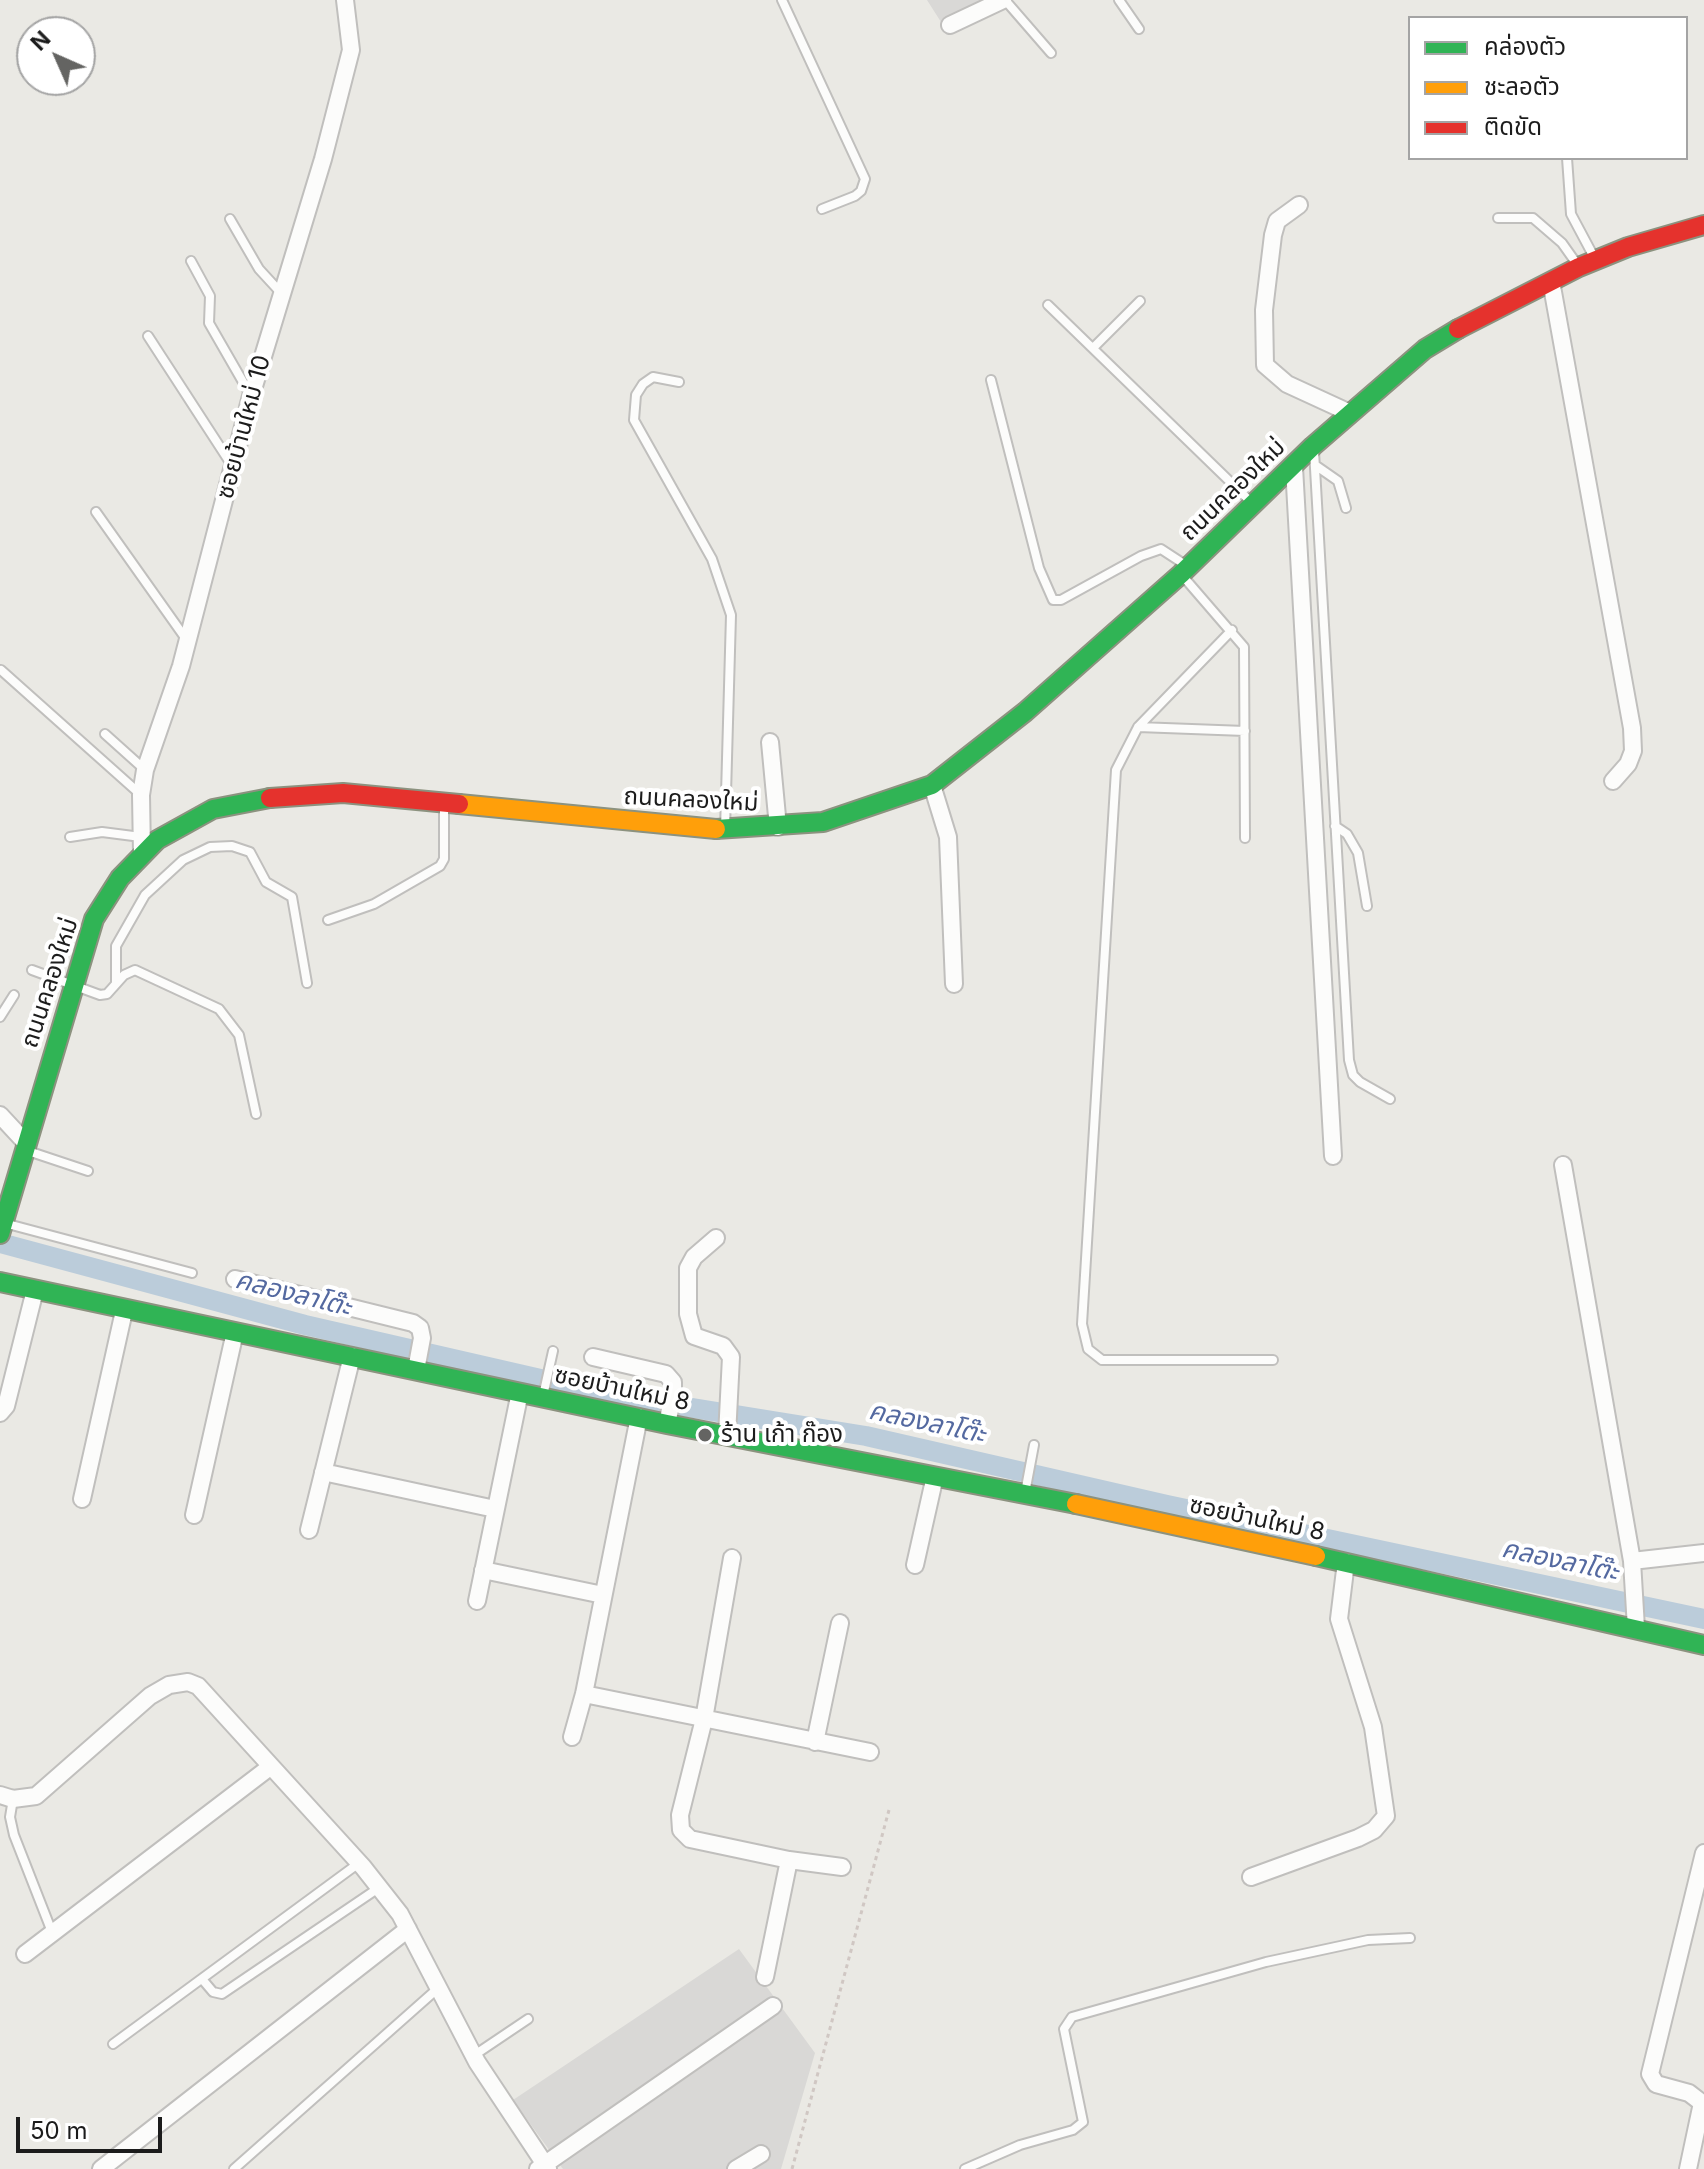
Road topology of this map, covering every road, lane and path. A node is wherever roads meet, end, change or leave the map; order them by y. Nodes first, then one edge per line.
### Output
1 (345, 0) edge
2 (782, 0) edge
3 (1004, 0) edge
4 (1119, 0) edge
5 (950, 25) dead end
6 (1139, 29) dead end
7 (1051, 53) dead end
8 (1567, 160) edge
9 (1299, 205) dead end
10 (822, 209) dead end
11 (1498, 218) dead end
12 (230, 219) dead end
13 (1704, 225) edge
14 (191, 261) dead end
15 (1587, 264) junction
16 (1551, 281) junction
17 (282, 295) junction
18 (1140, 301) dead end
19 (1048, 305) dead end
20 (148, 336) dead end
21 (1093, 348) junction
22 (991, 380) dead end
23 (679, 382) dead end
24 (251, 396) junction
25 (1350, 413) junction
26 (1313, 446) junction
27 (1315, 465) junction
28 (233, 467) junction
29 (1294, 467) junction
30 (1253, 505) junction
31 (1346, 508) dead end
32 (96, 512) dead end
33 (1184, 571) junction
34 (1232, 630) junction
35 (187, 640) junction
36 (1, 670) edge
37 (1138, 727) junction
38 (1245, 731) junction
39 (105, 734) dead end
40 (770, 742) dead end
41 (145, 770) junction
42 (1613, 781) dead end
43 (932, 785) junction
44 (141, 795) junction
45 (444, 804) junction
46 (1335, 826) junction
47 (778, 827) junction
48 (725, 830) junction
49 (70, 837) dead end
50 (1245, 838) dead end
51 (142, 846) junction
52 (1367, 906) dead end
53 (328, 920) dead end
54 (32, 970) dead end
55 (72, 982) junction
56 (116, 983) junction
57 (307, 983) dead end
58 (954, 984) dead end
59 (14, 995) dead end
60 (0, 1017) edge
61 (1390, 1099) dead end
62 (256, 1114) dead end
63 (0, 1115) edge
64 (25, 1146) junction
65 (1333, 1156) dead end
66 (1563, 1165) dead end
67 (88, 1171) dead end
68 (7, 1184) edge
69 (1, 1229) edge
70 (716, 1238) dead end
71 (192, 1273) dead end
72 (235, 1279) dead end
73 (0, 1282) edge
74 (35, 1290) junction
75 (124, 1311) junction
76 (235, 1332) junction
77 (553, 1351) dead end
78 (352, 1356) junction
79 (593, 1357) dead end
80 (1273, 1360) dead end
81 (418, 1363) junction
82 (544, 1391) junction
83 (520, 1392) junction
84 (670, 1410) junction
85 (0, 1413) edge
86 (639, 1417) junction
87 (727, 1429) junction
88 (1034, 1445) dead end
89 (323, 1472) junction
90 (935, 1476) junction
91 (1026, 1487) junction
92 (82, 1499) dead end
93 (495, 1509) junction
94 (194, 1515) dead end
95 (309, 1530) dead end
96 (1704, 1553) edge
97 (732, 1558) dead end
98 (1632, 1561) junction
99 (1346, 1562) junction
100 (915, 1565) dead end
101 (483, 1570) junction
102 (603, 1595) junction
103 (477, 1601) dead end
104 (1634, 1611) junction
105 (840, 1623) dead end
106 (1704, 1645) edge
107 (584, 1694) junction
108 (704, 1719) junction
109 (572, 1737) dead end
110 (815, 1742) junction
111 (870, 1752) dead end
112 (270, 1767) junction
113 (7, 1797) edge
114 (889, 1810) dead end
115 (1704, 1853) edge
116 (789, 1860) junction
117 (359, 1863) junction
118 (842, 1867) dead end
119 (1251, 1877) dead end
120 (380, 1887) junction
121 (408, 1929) junction
122 (52, 1932) junction
123 (1410, 1938) dead end
124 (25, 1954) dead end
125 (765, 1977) dead end
126 (202, 1979) junction
127 (436, 1990) junction
128 (773, 2006) dead end
129 (528, 2019) dead end
130 (113, 2044) dead end
131 (473, 2056) junction
132 (761, 2154) dead end
133 (543, 2167) edge
134 (101, 2169) edge
135 (234, 2169) edge
136 (736, 2169) edge
137 (792, 2169) edge
138 (965, 2169) edge
139 (1688, 2169) edge

1 - 17 street, ซอยบ้านใหม่ 10
2 - 10 lane
3 - 5 street
3 - 7 lane
4 - 6 lane
8 - 15 lane
9 - 25 street
11 - 15 lane
12 - 17 lane
13 - 15 street, ถนนคลองใหม่
14 - 24 lane
15 - 16 street, ถนนคลองใหม่
16 - 25 street, ถนนคลองใหม่
16 - 42 street
17 - 24 street, ซอยบ้านใหม่ 10
18 - 21 lane
19 - 21 lane
20 - 28 lane
21 - 30 lane
22 - 33 lane
23 - 48 lane
24 - 28 street, ซอยบ้านใหม่ 10
25 - 26 street, ถนนคลองใหม่
26 - 27 lane
26 - 29 street, ถนนคลองใหม่
27 - 31 lane
27 - 46 lane
28 - 35 street, ซอยบ้านใหม่ 10
29 - 30 street, ถนนคลองใหม่
29 - 65 street
30 - 33 street, ถนนคลองใหม่
32 - 35 lane
33 - 34 lane
33 - 43 street, ถนนคลองใหม่
34 - 37 lane
34 - 38 lane
35 - 41 street, ซอยบ้านใหม่ 10
36 - 44 lane
37 - 38 lane
37 - 80 lane
38 - 50 lane
39 - 41 lane
40 - 47 street
41 - 44 street, ซอยบ้านใหม่ 10
43 - 47 street, ถนนคลองใหม่
43 - 58 street
44 - 51 street, ซอยบ้านใหม่ 10
45 - 48 street, ถนนคลองใหม่
45 - 51 street, ถนนคลองใหม่
45 - 53 lane
46 - 52 lane
46 - 61 lane
47 - 48 street, ถนนคลองใหม่
49 - 51 lane
51 - 55 street, ถนนคลองใหม่
54 - 55 lane
55 - 56 lane
55 - 64 street, ถนนคลองใหม่
56 - 57 lane
56 - 62 lane
59 - 60 lane
63 - 64 street
64 - 67 lane
64 - 68 street, ถนนคลองใหม่
66 - 98 street
68 - 69 street, ถนนคลองใหม่
69 - 71 lane
70 - 87 street
72 - 81 street
73 - 74 street, ซอยบ้านใหม่ 8
74 - 75 street, ซอยบ้านใหม่ 8
74 - 85 street
75 - 76 street, ซอยบ้านใหม่ 8
75 - 92 street
76 - 78 street, ซอยบ้านใหม่ 8
76 - 94 street
77 - 82 lane
78 - 81 street, ซอยบ้านใหม่ 8
78 - 89 street
79 - 84 street
81 - 83 street, ซอยบ้านใหม่ 8
82 - 83 street, ซอยบ้านใหม่ 8
82 - 86 street, ซอยบ้านใหม่ 8
83 - 93 street
84 - 86 street, ซอยบ้านใหม่ 8
84 - 87 street, ซอยบ้านใหม่ 8
86 - 102 street
87 - 90 street, ซอยบ้านใหม่ 8
88 - 91 lane
89 - 93 street
89 - 95 street
90 - 91 street, ซอยบ้านใหม่ 8
90 - 100 street
91 - 99 street, ซอยบ้านใหม่ 8
93 - 101 street
96 - 98 street
97 - 108 street
98 - 104 street
99 - 104 street, ซอยบ้านใหม่ 8
99 - 119 street
101 - 102 street
101 - 103 street
102 - 107 street
104 - 106 street, ซอยบ้านใหม่ 8
105 - 110 street
107 - 108 street
107 - 109 street
108 - 110 street
108 - 116 street
110 - 111 street
112 - 113 street
112 - 117 street
112 - 122 street
113 - 122 lane
114 - 137 path
115 - 139 street
116 - 118 street
116 - 125 street
117 - 120 street
117 - 126 lane
120 - 121 street
120 - 126 lane
121 - 127 street
121 - 134 street
122 - 124 street
123 - 138 lane
126 - 130 lane
127 - 131 street
127 - 135 lane
128 - 133 street
129 - 131 lane
131 - 133 street
132 - 136 street

